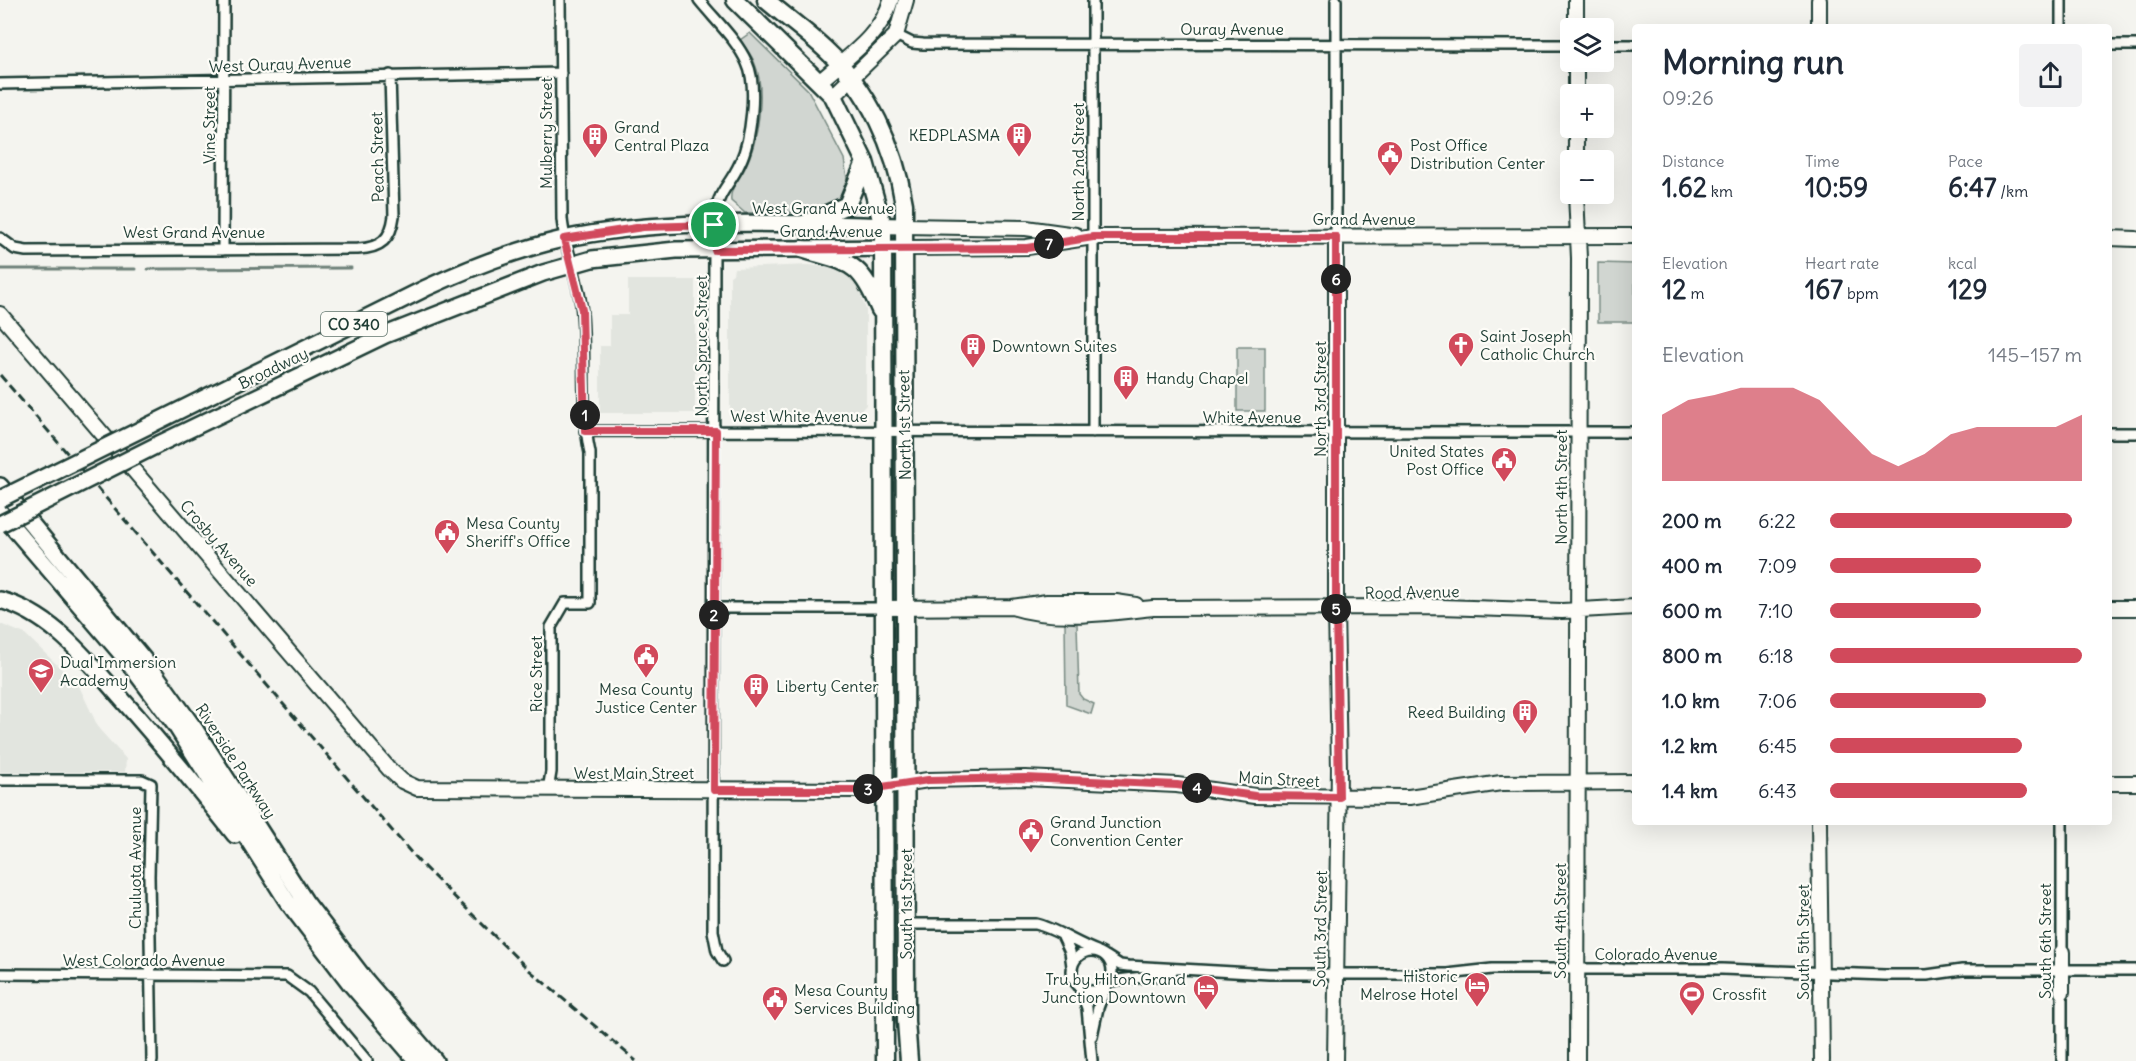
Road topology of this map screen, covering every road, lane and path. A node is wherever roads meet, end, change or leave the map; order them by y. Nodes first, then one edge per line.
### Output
1 (224, 0) edge
2 (560, 0) edge
3 (699, 0) edge
4 (735, 0) edge
5 (766, 0) edge
6 (891, 0) edge
7 (906, 0) edge
8 (1093, 0) edge
9 (1336, 0) edge
10 (1576, 0) edge
11 (1819, 0) edge
12 (2061, 0) edge
13 (1576, 18) edge
14 (1819, 24) edge
15 (2061, 24) edge
16 (896, 35) junction
17 (1093, 44) junction
18 (1336, 45) junction
19 (1560, 45) edge
20 (1614, 45) edge
21 (1632, 45) edge
22 (2112, 45) edge
23 (2136, 45) edge
24 (839, 64) junction
25 (561, 73) junction
26 (390, 75) junction
27 (851, 80) junction
28 (224, 82) junction
29 (819, 82) junction
30 (0, 84) edge
31 (833, 96) junction
32 (865, 162) junction
33 (1576, 204) edge
34 (714, 225) junction
35 (802, 225) junction
36 (883, 226) junction
37 (904, 226) junction
38 (1577, 236) junction
39 (1632, 236) edge
40 (388, 237) joint
41 (1093, 237) junction
42 (1336, 237) junction
43 (2112, 238) edge
44 (0, 239) edge
45 (564, 239) junction
46 (2136, 239) edge
47 (904, 248) junction
48 (802, 249) junction
49 (883, 249) junction
50 (224, 250) junction
51 (715, 250) junction
52 (571, 265) junction
53 (0, 314) edge
54 (883, 319) junction
55 (585, 431) junction
56 (716, 431) junction
57 (883, 431) junction
58 (905, 432) junction
59 (1093, 432) junction
60 (1336, 432) junction
61 (1578, 432) junction
62 (1632, 432) edge
63 (2112, 433) edge
64 (2136, 433) edge
65 (0, 486) edge
66 (0, 499) edge
67 (0, 512) edge
68 (0, 524) edge
69 (0, 600) edge
70 (1632, 607) edge
71 (714, 608) junction
72 (883, 608) junction
73 (2112, 608) edge
74 (2136, 608) edge
75 (907, 609) junction
76 (1336, 609) junction
77 (1577, 609) junction
78 (0, 780) edge
79 (1577, 781) junction
80 (1632, 782) edge
81 (2112, 783) edge
82 (2136, 783) edge
83 (907, 784) junction
84 (886, 787) junction
85 (417, 788) joint
86 (548, 790) junction
87 (714, 790) junction
88 (1339, 797) junction
89 (1820, 825) edge
90 (2062, 825) edge
91 (287, 901) junction
92 (906, 924) junction
93 (1063, 937) junction
94 (1097, 951) junction
95 (2062, 952) joint
96 (1106, 956) junction
97 (723, 961) dead end
98 (1072, 968) junction
99 (1176, 969) junction
100 (1577, 969) junction
101 (2062, 970) junction
102 (2136, 970) edge
103 (1820, 972) junction
104 (0, 974) edge
105 (1335, 974) junction
106 (151, 975) junction
107 (1108, 982) junction
108 (1079, 986) junction
109 (2062, 992) joint
110 (1091, 1039) junction
111 (152, 1061) edge
112 (367, 1061) edge
113 (417, 1061) edge
114 (435, 1061) edge
115 (885, 1061) edge
116 (909, 1061) edge
117 (1092, 1061) edge
118 (1335, 1061) edge
119 (1577, 1061) edge
120 (1822, 1061) edge
121 (2062, 1061) edge

1 - 28 street, Vine Street
2 - 25 street, Mulberry Street
3 - 34 street, North Spruce Street
4 - 29 highway, North 1st Street
5 - 24 highway, North 1st Street
6 - 24 street
7 - 16 street
8 - 17 street, North 2nd Street
9 - 18 street, North 3rd Street
10 - 13 street
11 - 14 street
12 - 15 street
16 - 17 street, Ouray Avenue
16 - 27 street
17 - 18 street, Ouray Avenue
17 - 41 street, North 2nd Street
18 - 19 street, Ouray Avenue
18 - 42 street, North 3rd Street
20 - 21 street
22 - 23 street
24 - 27 highway, North 1st Street
24 - 29 street
25 - 26 street, West Ouray Avenue
25 - 45 street, Mulberry Street
26 - 28 street, West Ouray Avenue
26 - 40 street, Peach Street
27 - 31 street
27 - 37 highway, North 1st Street
28 - 30 street, West Ouray Avenue
28 - 50 street, Vine Street
29 - 31 highway, North 1st Street
31 - 32 highway, North 1st Street
32 - 35 highway
32 - 36 highway, North 1st Street
33 - 38 street, North 4th Street
34 - 35 main road, West Grand Avenue / CO 340
34 - 45 main road, West Grand Avenue / CO 340
34 - 51 street, North Spruce Street
35 - 36 main road, West Grand Avenue / CO 340
36 - 37 main road, West Grand Avenue / CO 340
36 - 49 highway, North 1st Street
37 - 41 street, Grand Avenue
37 - 47 highway, North 1st Street
38 - 39 street, Grand Avenue
38 - 42 street, Grand Avenue
38 - 61 street, North 4th Street
40 - 50 street, West Grand Avenue
41 - 42 street, Grand Avenue
41 - 47 street, Grand Avenue
41 - 59 street, North 2nd Street
42 - 60 street, North 3rd Street
43 - 46 street
44 - 50 street, West Grand Avenue
45 - 52 street, Mulberry Street
45 - 66 main road, Broadway / CO 340, bridge
47 - 49 main road, Grand Avenue / CO 340
47 - 58 highway, North 1st Street
48 - 49 main road, Grand Avenue / CO 340
48 - 51 main road, Grand Avenue / CO 340
48 - 54 highway
49 - 54 highway, North 1st Street
51 - 52 main road, Grand Avenue / CO 340
51 - 56 street, North Spruce Street
52 - 55 street, Rice Street
52 - 68 main road, Broadway / CO 340, bridge
53 - 85 street, Crosby Avenue
54 - 57 highway, North 1st Street
55 - 56 street, West White Avenue
55 - 86 street, Rice Street
56 - 57 street, West White Avenue
56 - 71 street, North Spruce Street
57 - 58 street, West White Avenue
57 - 72 highway, North 1st Street
58 - 59 street, White Avenue
58 - 75 highway, North 1st Street
59 - 60 street, White Avenue
60 - 61 street, White Avenue
60 - 76 street, North 3rd Street
61 - 62 street, White Avenue
61 - 77 street, North 4th Street
63 - 64 street
65 - 114 main road, Riverside Parkway
67 - 91 main road, Riverside Parkway
69 - 91 main road
70 - 77 street, Rood Avenue
71 - 72 street
71 - 87 street, North Spruce Street
72 - 75 street, Rood Avenue
72 - 84 highway, North 1st Street
73 - 74 street
75 - 76 street, Rood Avenue
75 - 83 highway, North 1st Street
76 - 77 street, Rood Avenue
76 - 88 street, North 3rd Street
77 - 79 street, North 4th Street
78 - 106 street, Chuluota Avenue
79 - 80 street, Main Street
79 - 88 street, Main Street
79 - 100 street, South 4th Street
81 - 82 street
83 - 84 street, Main Street
83 - 88 street, Main Street
83 - 92 highway, South 1st Street
84 - 87 street, West Main Street
84 - 115 highway, South 1st Street
85 - 86 street, West Main Street
86 - 87 street, West Main Street
87 - 97 street, North Spruce Street
88 - 105 street, South 3rd Street
89 - 103 street, South 5th Street
90 - 95 street, South 6th Street
91 - 113 main road, Riverside Parkway
92 - 93 street
92 - 116 highway, South 1st Street
93 - 94 street
93 - 98 street
94 - 96 street
94 - 98 street
95 - 101 street, South 6th Street
96 - 99 street, Colorado Avenue
96 - 107 street
98 - 108 street
99 - 105 street, Colorado Avenue
99 - 107 street, Colorado Avenue
100 - 103 street, Colorado Avenue
100 - 105 street, Colorado Avenue
100 - 119 street, South 4th Street
101 - 102 street, Colorado Avenue
101 - 103 street, Colorado Avenue
101 - 109 street, South 6th Street
103 - 120 street, South 5th Street
104 - 106 street, West Colorado Avenue
105 - 118 street, South 3rd Street
106 - 111 street, Chuluota Avenue
106 - 112 street, West Colorado Avenue
107 - 108 street
107 - 110 street
108 - 110 street
109 - 121 street, South 6th Street
110 - 117 street

